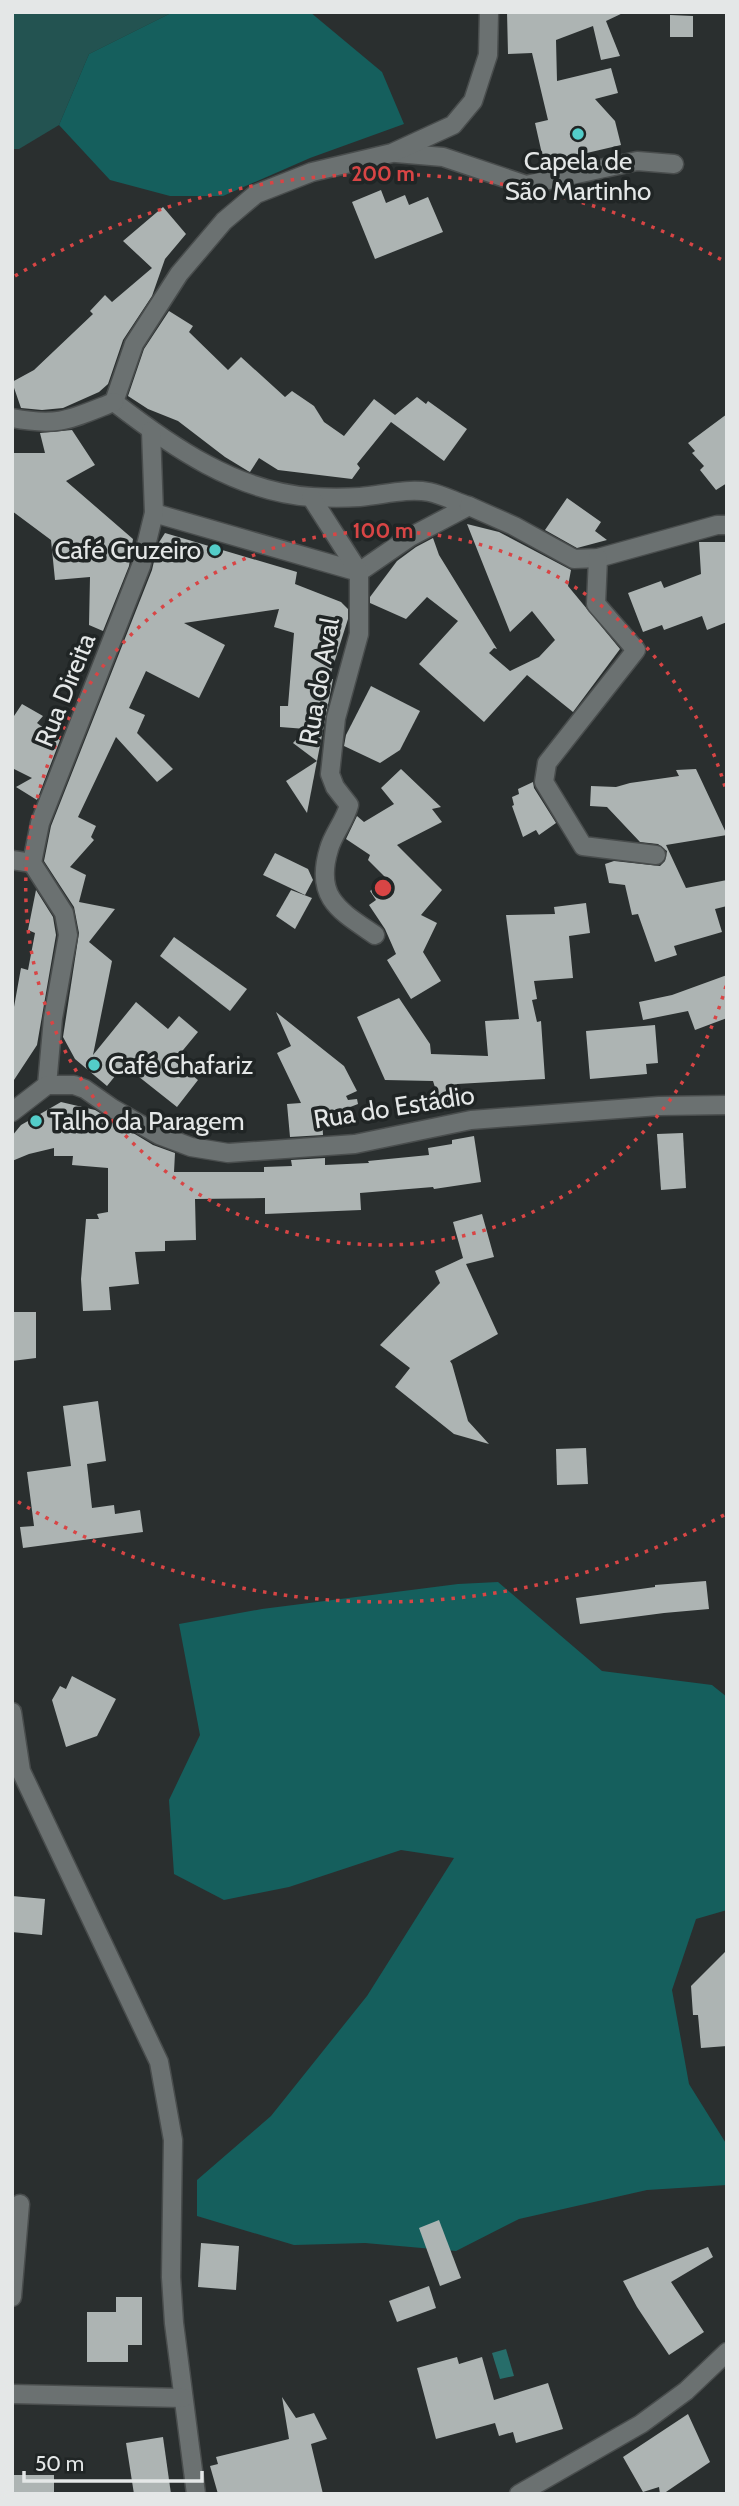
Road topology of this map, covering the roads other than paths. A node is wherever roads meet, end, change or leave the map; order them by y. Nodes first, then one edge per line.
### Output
1 (489, 12) edge
2 (392, 153) junction
3 (674, 164) dead end
4 (114, 402) junction
5 (12, 418) edge
6 (151, 431) junction
7 (311, 497) junction
8 (469, 506) junction
9 (154, 513) junction
10 (727, 525) edge
11 (598, 558) junction
12 (359, 572) junction
13 (656, 855) dead end
14 (12, 860) edge
15 (32, 863) junction
16 (375, 935) dead end
17 (47, 1084) junction
18 (727, 1105) edge
19 (12, 1112) edge
20 (12, 1712) edge
21 (17, 1771) edge
22 (20, 2204) dead end
23 (12, 2297) edge
24 (727, 2352) edge
25 (12, 2394) edge
26 (183, 2398) junction
27 (196, 2494) edge
28 (519, 2494) edge

1 - 2 street
2 - 3 street
2 - 4 street
4 - 5 street
4 - 6 street
6 - 7 street
6 - 9 street, Rua Direita
7 - 8 street
7 - 12 street
8 - 11 street
8 - 12 street
9 - 12 street
9 - 15 street, Rua Direita
10 - 11 street
11 - 13 street
12 - 16 street, Rua do Aval
14 - 15 street
15 - 17 street
17 - 18 street, Rua do Estádio
17 - 19 street
20 - 21 street
21 - 26 street
22 - 23 street
24 - 28 street
25 - 26 street
26 - 27 street

